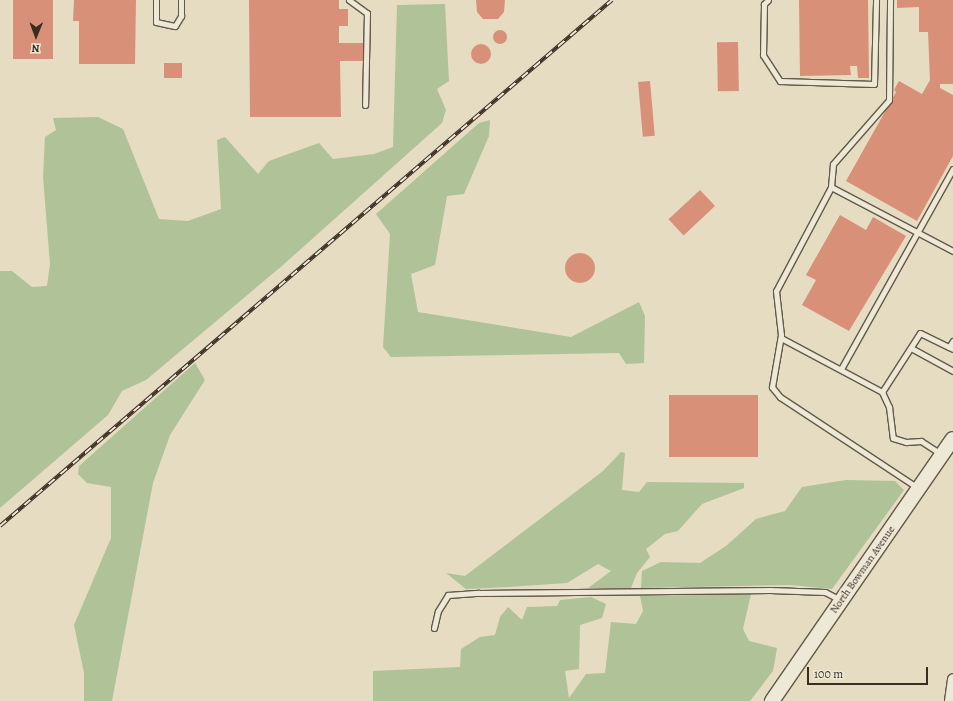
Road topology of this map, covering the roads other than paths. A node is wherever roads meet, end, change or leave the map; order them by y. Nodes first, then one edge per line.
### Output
1 (156, 0) edge
2 (181, 0) edge
3 (349, 0) edge
4 (768, 0) edge
5 (876, 0) edge
6 (890, 0) edge
7 (365, 105) dead end
8 (953, 169) edge
9 (831, 187) junction
10 (916, 233) junction
11 (953, 251) edge
12 (781, 338) junction
13 (953, 341) edge
14 (911, 348) junction
15 (951, 348) edge
16 (841, 369) junction
17 (953, 371) edge
18 (882, 392) junction
19 (953, 439) edge
20 (942, 456) junction
21 (919, 489) junction
22 (842, 600) junction
23 (434, 628) dead end
24 (953, 679) edge
25 (772, 701) edge
26 (950, 701) edge

1 - 2 lane
3 - 7 lane
4 - 5 lane
6 - 9 lane
8 - 10 lane
9 - 10 lane
9 - 12 lane
10 - 11 lane
10 - 16 lane
12 - 16 lane
12 - 21 lane
13 - 15 lane
14 - 15 lane
14 - 17 lane
14 - 18 lane
16 - 18 lane
18 - 20 lane
19 - 20 street, North Bowman Avenue
20 - 21 street, North Bowman Avenue
21 - 22 street, North Bowman Avenue
22 - 23 lane
22 - 25 street, North Bowman Avenue
24 - 26 street

